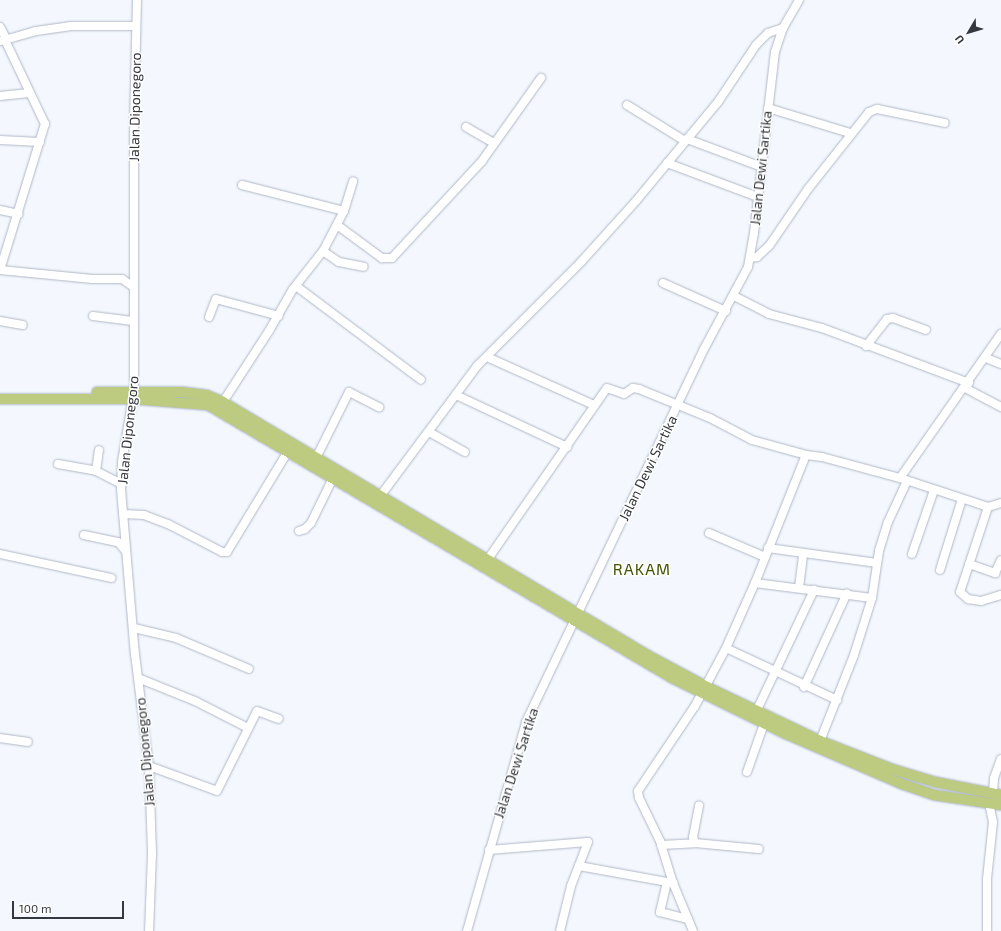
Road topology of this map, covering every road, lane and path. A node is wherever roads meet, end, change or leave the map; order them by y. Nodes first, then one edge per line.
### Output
1 (137, 0) edge
2 (799, 0) edge
3 (136, 26) junction
4 (0, 27) edge
5 (783, 28) junction
6 (4, 41) edge
7 (541, 78) dead end
8 (29, 93) junction
9 (0, 96) edge
10 (627, 105) dead end
11 (768, 108) junction
12 (945, 123) dead end
13 (466, 127) dead end
14 (850, 133) junction
15 (0, 140) edge
16 (686, 140) junction
17 (40, 142) junction
18 (494, 143) junction
19 (668, 163) junction
20 (762, 167) junction
21 (353, 181) dead end
22 (242, 185) dead end
23 (758, 196) junction
24 (0, 210) edge
25 (344, 211) junction
26 (19, 214) junction
27 (337, 225) junction
28 (323, 251) junction
29 (750, 258) junction
30 (364, 267) dead end
31 (0, 270) edge
32 (663, 283) dead end
33 (134, 286) junction
34 (296, 286) junction
35 (734, 296) junction
36 (726, 311) junction
37 (93, 316) dead end
38 (279, 316) junction
39 (209, 317) dead end
40 (0, 321) edge
41 (133, 321) junction
42 (23, 325) dead end
43 (926, 330) dead end
44 (1001, 334) edge
45 (866, 346) junction
46 (486, 357) junction
47 (986, 358) junction
48 (1001, 364) edge
49 (421, 380) dead end
50 (967, 385) junction
51 (0, 393) edge
52 (134, 395) junction
53 (456, 395) junction
54 (0, 399) edge
55 (223, 402) junction
56 (594, 404) junction
57 (677, 406) junction
58 (379, 407) dead end
59 (1001, 407) edge
60 (429, 432) junction
61 (290, 447) junction
62 (567, 447) junction
63 (99, 450) dead end
64 (466, 452) dead end
65 (806, 455) junction
66 (316, 458) junction
67 (58, 464) dead end
68 (96, 472) junction
69 (333, 478) junction
70 (903, 479) junction
71 (122, 484) junction
72 (934, 490) junction
73 (380, 495) junction
74 (962, 498) junction
75 (1001, 503) edge
76 (988, 507) junction
77 (123, 514) junction
78 (299, 530) dead end
79 (709, 533) dead end
80 (84, 535) dead end
81 (768, 548) junction
82 (124, 550) junction
83 (0, 554) edge
84 (803, 554) junction
85 (912, 554) dead end
86 (765, 557) junction
87 (481, 559) junction
88 (1001, 560) edge
89 (877, 563) junction
90 (969, 564) junction
91 (940, 570) dead end
92 (111, 578) dead end
93 (755, 583) junction
94 (799, 588) junction
95 (814, 590) junction
96 (847, 594) junction
97 (1001, 595) edge
98 (872, 598) junction
99 (577, 617) junction
100 (134, 628) junction
101 (726, 648) junction
102 (249, 669) dead end
103 (773, 672) junction
104 (138, 678) junction
105 (804, 687) junction
106 (705, 690) junction
107 (837, 700) junction
108 (755, 714) junction
109 (279, 719) dead end
110 (764, 724) junction
111 (248, 728) junction
112 (0, 738) edge
113 (820, 741) junction
114 (28, 742) dead end
115 (1001, 759) edge
116 (149, 766) junction
117 (884, 771) junction
118 (747, 772) dead end
119 (994, 797) edge
120 (1001, 805) edge
121 (699, 806) dead end
122 (695, 843) junction
123 (661, 845) junction
124 (759, 849) dead end
125 (489, 850) junction
126 (579, 866) junction
127 (670, 882) junction
128 (688, 919) junction
129 (148, 931) edge
130 (467, 931) edge
131 (560, 931) edge
132 (693, 931) edge
133 (987, 931) edge

1 - 3 street, Jalan Diponegoro
2 - 5 street, Jalan Dewi Sartika
3 - 6 street
3 - 33 street, Jalan Diponegoro
4 - 6 street
5 - 11 street, Jalan Dewi Sartika
5 - 16 street
6 - 8 street
7 - 18 street
8 - 9 street
8 - 17 street
10 - 16 street
11 - 14 street
11 - 20 street, Jalan Dewi Sartika
12 - 14 street
13 - 18 street
14 - 29 street
15 - 17 street
16 - 19 street
16 - 20 street
17 - 26 street
18 - 27 street
19 - 23 street
19 - 46 street
20 - 23 street, Jalan Dewi Sartika
21 - 25 street
22 - 25 street
23 - 29 street, Jalan Dewi Sartika
24 - 26 street
25 - 27 street
26 - 31 street
27 - 28 street
28 - 30 street
28 - 34 street
29 - 35 street, Jalan Dewi Sartika
31 - 33 street
32 - 36 street
33 - 41 street, Jalan Diponegoro
34 - 38 street
34 - 49 street
35 - 36 street, Jalan Dewi Sartika
35 - 45 street
36 - 57 street, Jalan Dewi Sartika
37 - 41 street
38 - 39 street
38 - 55 street
40 - 42 street
41 - 52 street, Jalan Diponegoro
43 - 45 street
44 - 47 street
45 - 50 street
46 - 53 street
46 - 56 street
47 - 48 street
47 - 50 street
50 - 59 street
50 - 70 street
51 - 52 main road
52 - 54 main road
52 - 55 main road
52 - 61 main road
52 - 71 street, Jalan Diponegoro
53 - 60 street
53 - 62 street
55 - 61 main road
56 - 57 street
56 - 62 street
57 - 65 street
57 - 99 street, Jalan Dewi Sartika
58 - 66 street
60 - 64 street
60 - 73 street
61 - 66 main road
61 - 69 main road
61 - 77 street
62 - 87 street
63 - 68 street
65 - 70 street
65 - 81 street
66 - 73 main road
67 - 68 street
68 - 71 street
69 - 78 street
69 - 87 main road
70 - 72 street
70 - 89 street
71 - 77 street, Jalan Diponegoro
72 - 74 street
72 - 85 street
73 - 87 main road
74 - 76 street
74 - 91 street
75 - 76 street
76 - 90 street
77 - 82 street, Jalan Diponegoro
79 - 86 street
80 - 82 street
81 - 84 street
81 - 86 street
82 - 100 street, Jalan Diponegoro
83 - 92 street
84 - 89 street
84 - 94 street
86 - 93 street
87 - 99 main road
88 - 90 street
89 - 98 street
90 - 97 street
93 - 94 street
93 - 101 street
94 - 95 street
95 - 96 street
95 - 103 street
96 - 98 street
96 - 105 street
98 - 107 street
99 - 106 main road
99 - 125 street, Jalan Dewi Sartika
100 - 102 street
100 - 104 street, Jalan Diponegoro
101 - 103 street
101 - 106 street
103 - 105 street
103 - 108 street
104 - 111 street
104 - 116 street, Jalan Diponegoro
105 - 107 street
106 - 108 main road
106 - 123 street
107 - 113 street
108 - 110 main road
108 - 113 main road
109 - 111 street
110 - 117 main road
110 - 118 street
111 - 116 street
112 - 114 street
113 - 117 main road
115 - 119 street
116 - 129 street, Jalan Diponegoro
117 - 119 main road
117 - 119 main road
119 - 120 main road
119 - 133 street
121 - 122 street
122 - 123 street
122 - 124 street
123 - 127 street
125 - 126 street
125 - 130 street, Jalan Dewi Sartika
126 - 127 street
126 - 131 street
127 - 128 street
127 - 128 street
128 - 132 street

